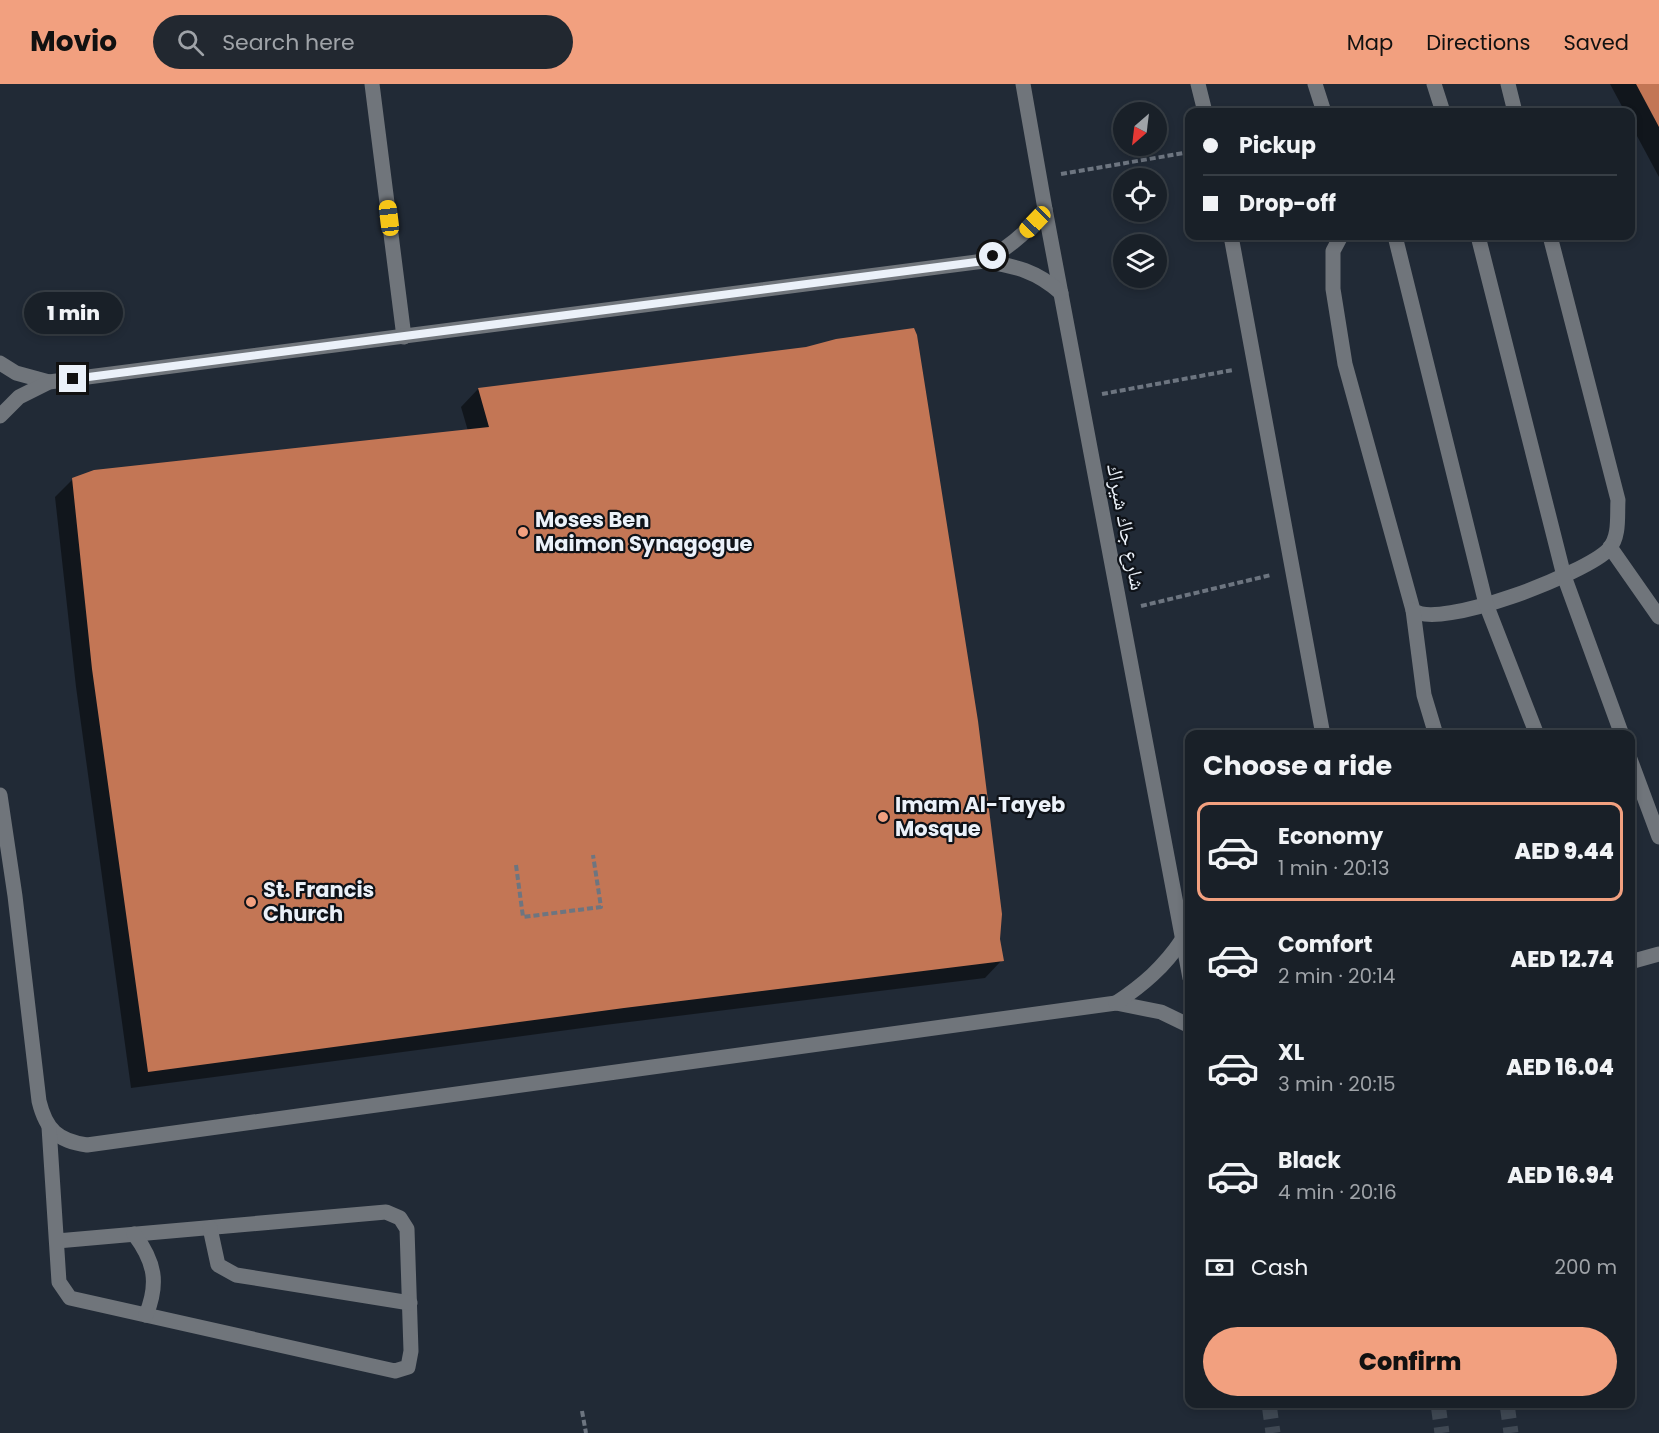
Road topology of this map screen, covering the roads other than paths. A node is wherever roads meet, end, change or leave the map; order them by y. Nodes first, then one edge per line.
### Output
1 (372, 84) edge
2 (1023, 84) edge
3 (1198, 84) edge
4 (1315, 84) edge
5 (1434, 84) edge
6 (1508, 84) edge
7 (1204, 108) edge
8 (1323, 108) edge
9 (1442, 108) edge
10 (1514, 108) edge
11 (1045, 209) junction
12 (1232, 240) edge
13 (1339, 240) edge
14 (1396, 240) edge
15 (1479, 240) edge
16 (1551, 240) edge
17 (984, 261) junction
18 (1061, 293) junction
19 (404, 337) junction
20 (0, 363) edge
21 (49, 382) junction
22 (0, 416) edge
23 (1610, 547) junction
24 (1564, 576) junction
25 (1486, 604) junction
26 (1413, 610) junction
27 (1659, 617) edge
28 (1322, 730) edge
29 (1434, 730) edge
30 (1535, 730) edge
31 (1620, 730) edge
32 (1635, 772) edge
33 (0, 795) edge
34 (1659, 837) edge
35 (1182, 940) junction
36 (1185, 954) edge
37 (1659, 954) edge
38 (1635, 961) edge
39 (1116, 1003) junction
40 (1185, 1024) edge
41 (49, 1127) junction
42 (210, 1228) junction
43 (134, 1234) junction
44 (57, 1241) junction
45 (410, 1303) junction
46 (146, 1315) junction

1 - 19 street
2 - 11 street, شارع جاك شيراك
3 - 7 street
4 - 8 street
5 - 9 street
6 - 10 street
11 - 17 street
11 - 18 street, شارع جاك شيراك
12 - 28 street
13 - 26 street
14 - 25 street
15 - 24 street
16 - 23 street
17 - 18 street
17 - 19 street
18 - 35 street, شارع جاك شيراك
19 - 21 street
20 - 21 street
21 - 22 street
23 - 24 street
23 - 27 street
24 - 25 street
24 - 31 street
25 - 26 street
25 - 30 street
26 - 29 street
32 - 34 street
33 - 41 street
35 - 36 street, شارع جاك شيراك
35 - 39 street
37 - 38 street
39 - 40 street
39 - 41 street
41 - 44 street
42 - 43 street
42 - 45 street
42 - 45 street
43 - 44 street
43 - 46 street
44 - 46 street
45 - 46 street

